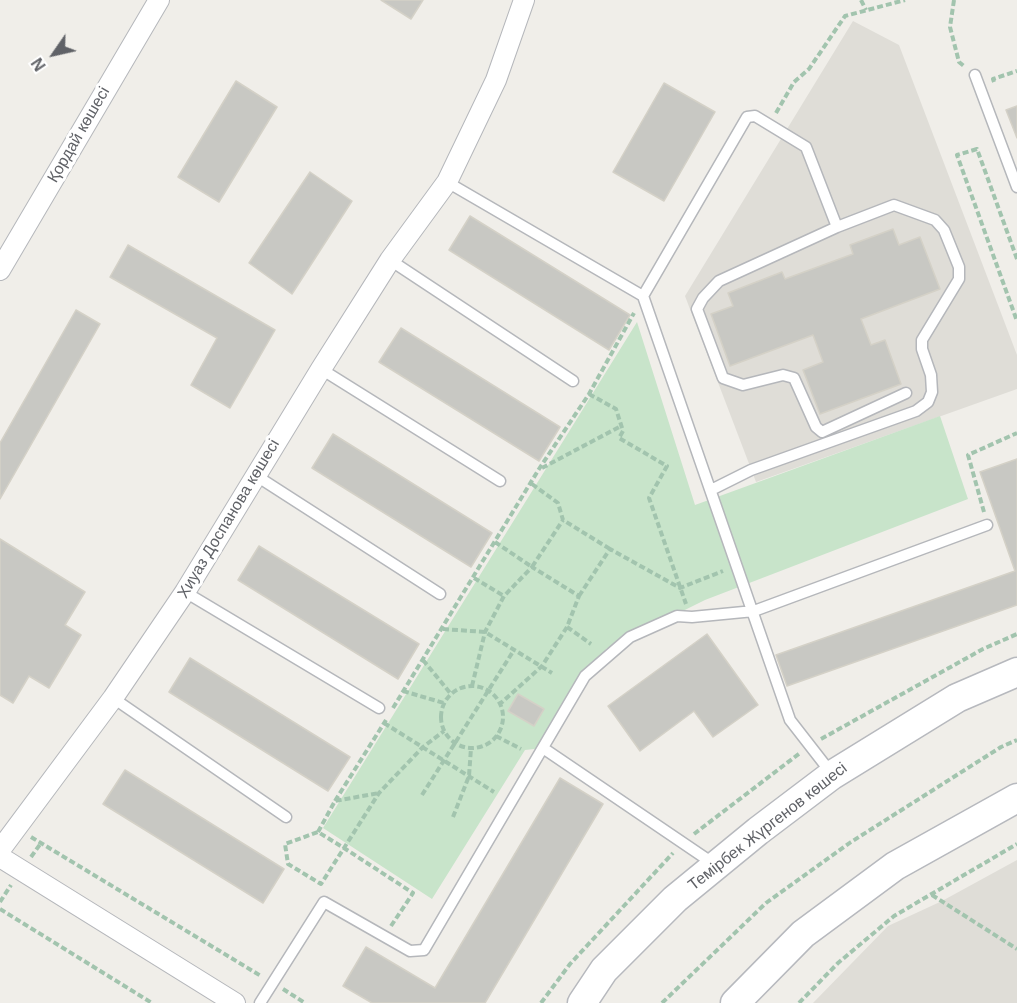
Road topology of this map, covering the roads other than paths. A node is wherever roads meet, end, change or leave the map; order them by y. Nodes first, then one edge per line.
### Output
1 (159, 0) edge
2 (524, 0) edge
3 (975, 75) road end
4 (447, 182) junction
5 (1017, 187) edge
6 (837, 227) junction
7 (390, 260) junction
8 (0, 270) edge
9 (644, 296) junction
10 (321, 369) junction
11 (573, 381) dead end
12 (906, 393) dead end
13 (255, 475) junction
14 (501, 481) dead end
15 (711, 490) junction
16 (987, 525) road end
17 (185, 592) junction
18 (440, 594) dead end
19 (754, 611) junction
20 (1017, 672) edge
21 (113, 698) junction
22 (380, 708) dead end
23 (543, 748) junction
24 (832, 775) junction
25 (1017, 798) edge
26 (286, 817) dead end
27 (0, 850) edge
28 (0, 857) edge
29 (716, 865) junction
30 (235, 1003) edge
31 (260, 1003) edge
32 (582, 1003) edge
33 (735, 1003) edge

1 - 8 street, Қордай көшесі
2 - 4 street, Хиуаз Доспанова көшесі
3 - 5 lane
4 - 7 street, Хиуаз Доспанова көшесі
4 - 9 lane
6 - 9 lane
6 - 12 lane
6 - 15 lane
7 - 10 street, Хиуаз Доспанова көшесі
7 - 11 lane
9 - 15 lane
10 - 13 street, Хиуаз Доспанова көшесі
10 - 14 lane
13 - 17 street, Хиуаз Доспанова көшесі
13 - 18 lane
15 - 19 lane
16 - 19 lane
17 - 21 street, Хиуаз Доспанова көшесі
17 - 22 lane
19 - 23 lane
19 - 24 lane
20 - 24 street, Темірбек Жүргенов көшесі
21 - 26 lane
21 - 27 street, Хиуаз Доспанова көшесі
23 - 29 lane
23 - 31 lane
24 - 29 street, Темірбек Жүргенов көшесі
25 - 33 street
28 - 30 street
29 - 32 street, Темірбек Жүргенов көшесі

